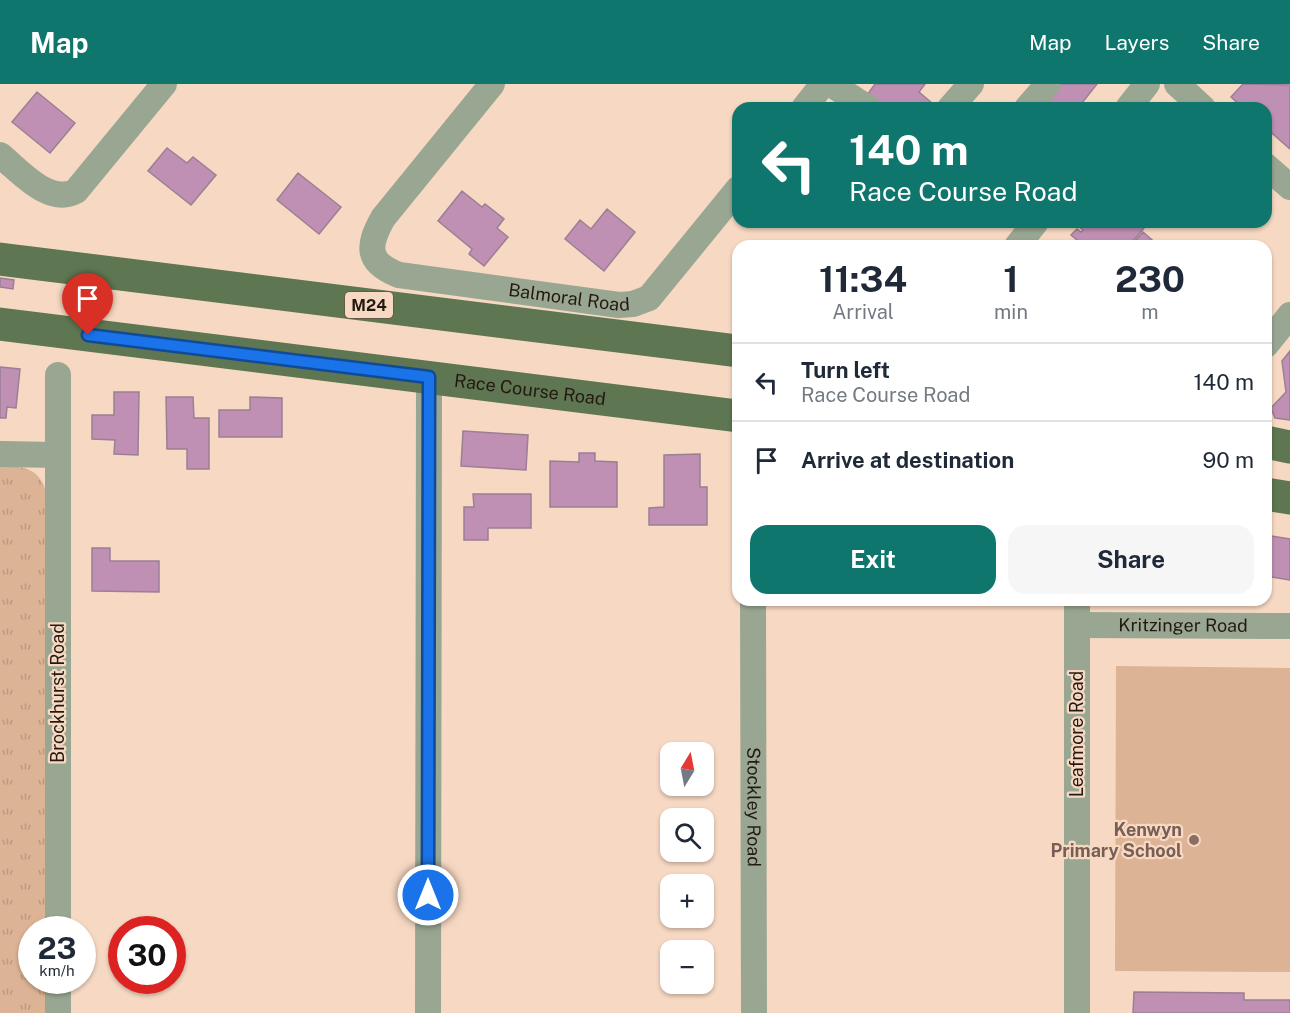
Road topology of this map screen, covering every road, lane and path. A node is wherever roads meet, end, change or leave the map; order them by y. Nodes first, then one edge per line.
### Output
1 (164, 84) edge
2 (492, 84) edge
3 (823, 84) edge
4 (831, 84) edge
5 (971, 84) edge
6 (1048, 84) edge
7 (1147, 84) edge
8 (1177, 84) edge
9 (809, 102) edge
10 (859, 102) edge
11 (955, 102) edge
12 (1032, 102) edge
13 (1133, 102) edge
14 (1196, 102) edge
15 (0, 155) edge
16 (1272, 172) edge
17 (1290, 188) edge
18 (732, 196) edge
19 (1031, 228) edge
20 (1022, 240) edge
21 (0, 259) edge
22 (1290, 315) edge
23 (0, 324) edge
24 (1272, 338) edge
25 (732, 350) edge
26 (58, 375) dead end
27 (429, 377) junction
28 (732, 415) edge
29 (0, 454) edge
30 (58, 455) junction
31 (1272, 495) edge
32 (1290, 498) edge
33 (753, 606) edge
34 (1077, 612) edge
35 (1290, 626) edge
36 (58, 916) edge
37 (58, 994) edge
38 (58, 1013) edge
39 (428, 1013) edge
40 (754, 1013) edge
41 (1077, 1013) edge

1 - 15 street
2 - 18 street, Balmoral Road
3 - 9 street
4 - 10 street
5 - 11 street
6 - 12 street
7 - 13 street
8 - 14 street
16 - 17 street
19 - 20 street
21 - 25 main road, M24
22 - 24 street
23 - 27 main road, Race Course Road
26 - 30 street, Brockhurst Road
27 - 28 main road, Race Course Road
27 - 39 street
29 - 30 street
30 - 36 street, Brockhurst Road
31 - 32 main road
33 - 40 street, Stockley Road
34 - 35 street, Kritzinger Road
34 - 41 street, Leafmore Road
37 - 38 street

